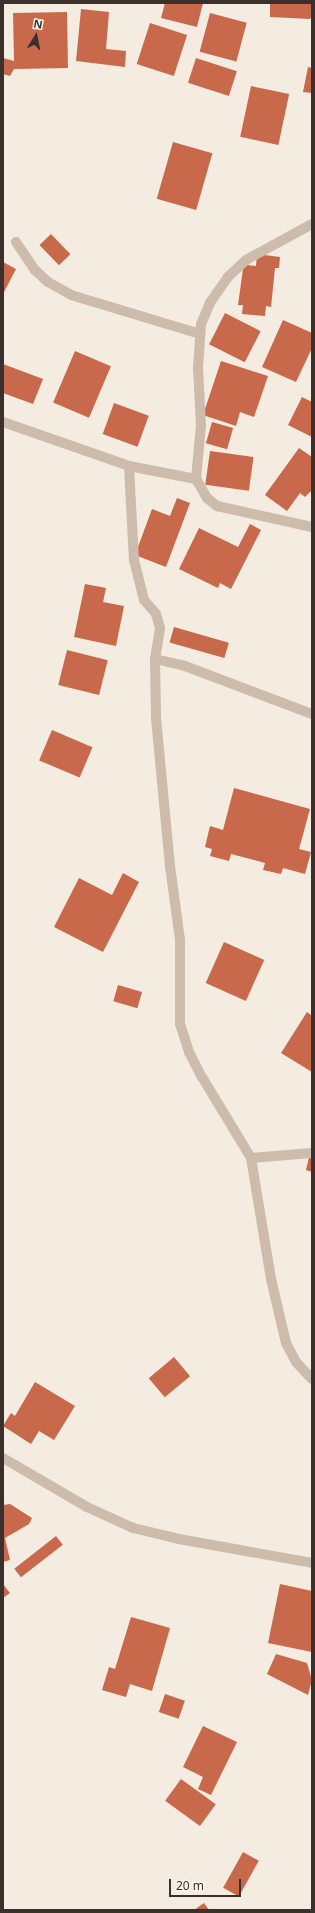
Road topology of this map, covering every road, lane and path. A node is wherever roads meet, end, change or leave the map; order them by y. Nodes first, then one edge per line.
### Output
1 (312, 224) edge
2 (16, 242) dead end
3 (200, 334) junction
4 (3, 422) edge
5 (129, 466) junction
6 (196, 479) junction
7 (312, 527) edge
8 (156, 659) junction
9 (312, 714) edge
10 (312, 1153) edge
11 (251, 1158) junction
12 (312, 1379) edge
13 (3, 1458) edge
14 (312, 1563) edge

1 - 3 street
2 - 3 street
3 - 6 street
4 - 5 street
5 - 6 street
5 - 8 street
6 - 7 street
8 - 9 street
8 - 11 street
10 - 11 street
11 - 12 street
13 - 14 street

